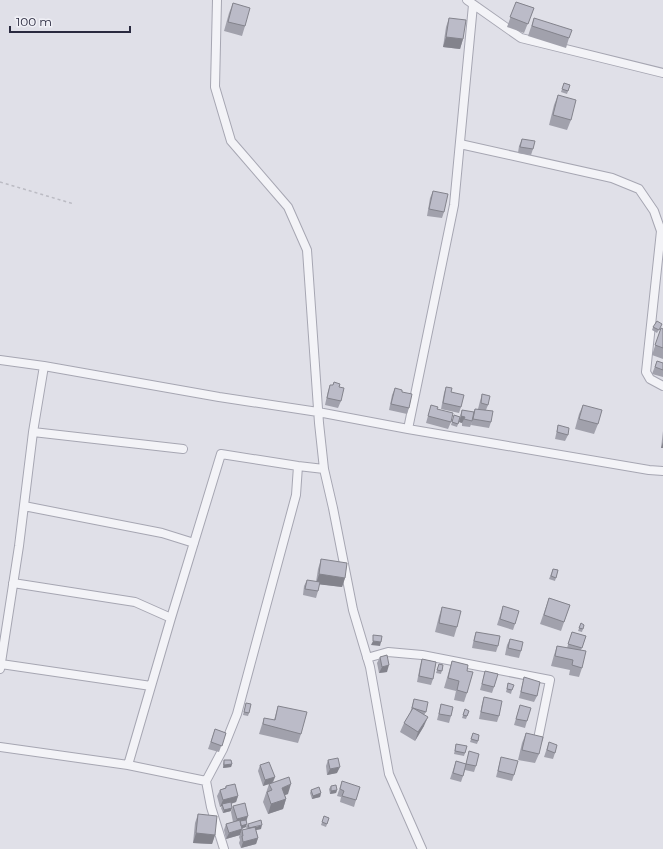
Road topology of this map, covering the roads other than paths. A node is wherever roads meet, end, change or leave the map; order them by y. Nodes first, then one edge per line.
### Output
1 (217, 0) edge
2 (470, 2) edge
3 (663, 73) edge
4 (460, 144) junction
5 (0, 360) edge
6 (43, 370) junction
7 (663, 386) edge
8 (319, 416) junction
9 (408, 429) junction
10 (33, 432) junction
11 (183, 449) dead end
12 (298, 466) junction
13 (324, 469) junction
14 (663, 471) edge
15 (24, 506) junction
16 (194, 543) junction
17 (13, 583) junction
18 (170, 618) junction
19 (367, 658) junction
20 (0, 667) edge
21 (151, 686) junction
22 (538, 740) edge
23 (0, 747) edge
24 (128, 765) junction
25 (206, 781) junction
26 (224, 849) edge
27 (422, 849) edge

1 - 8 street
2 - 3 street
2 - 4 street
4 - 7 street
4 - 9 street
5 - 6 street
6 - 8 street
6 - 10 street
8 - 9 street
8 - 13 street
9 - 14 street
10 - 11 street
10 - 15 street
12 - 13 street
12 - 16 street
12 - 25 street
13 - 19 street
15 - 16 street
15 - 17 street
16 - 18 street
17 - 18 street
17 - 20 street
18 - 21 street
19 - 22 street
19 - 27 street
20 - 21 street
21 - 24 street
23 - 24 street
24 - 25 street
25 - 26 street

